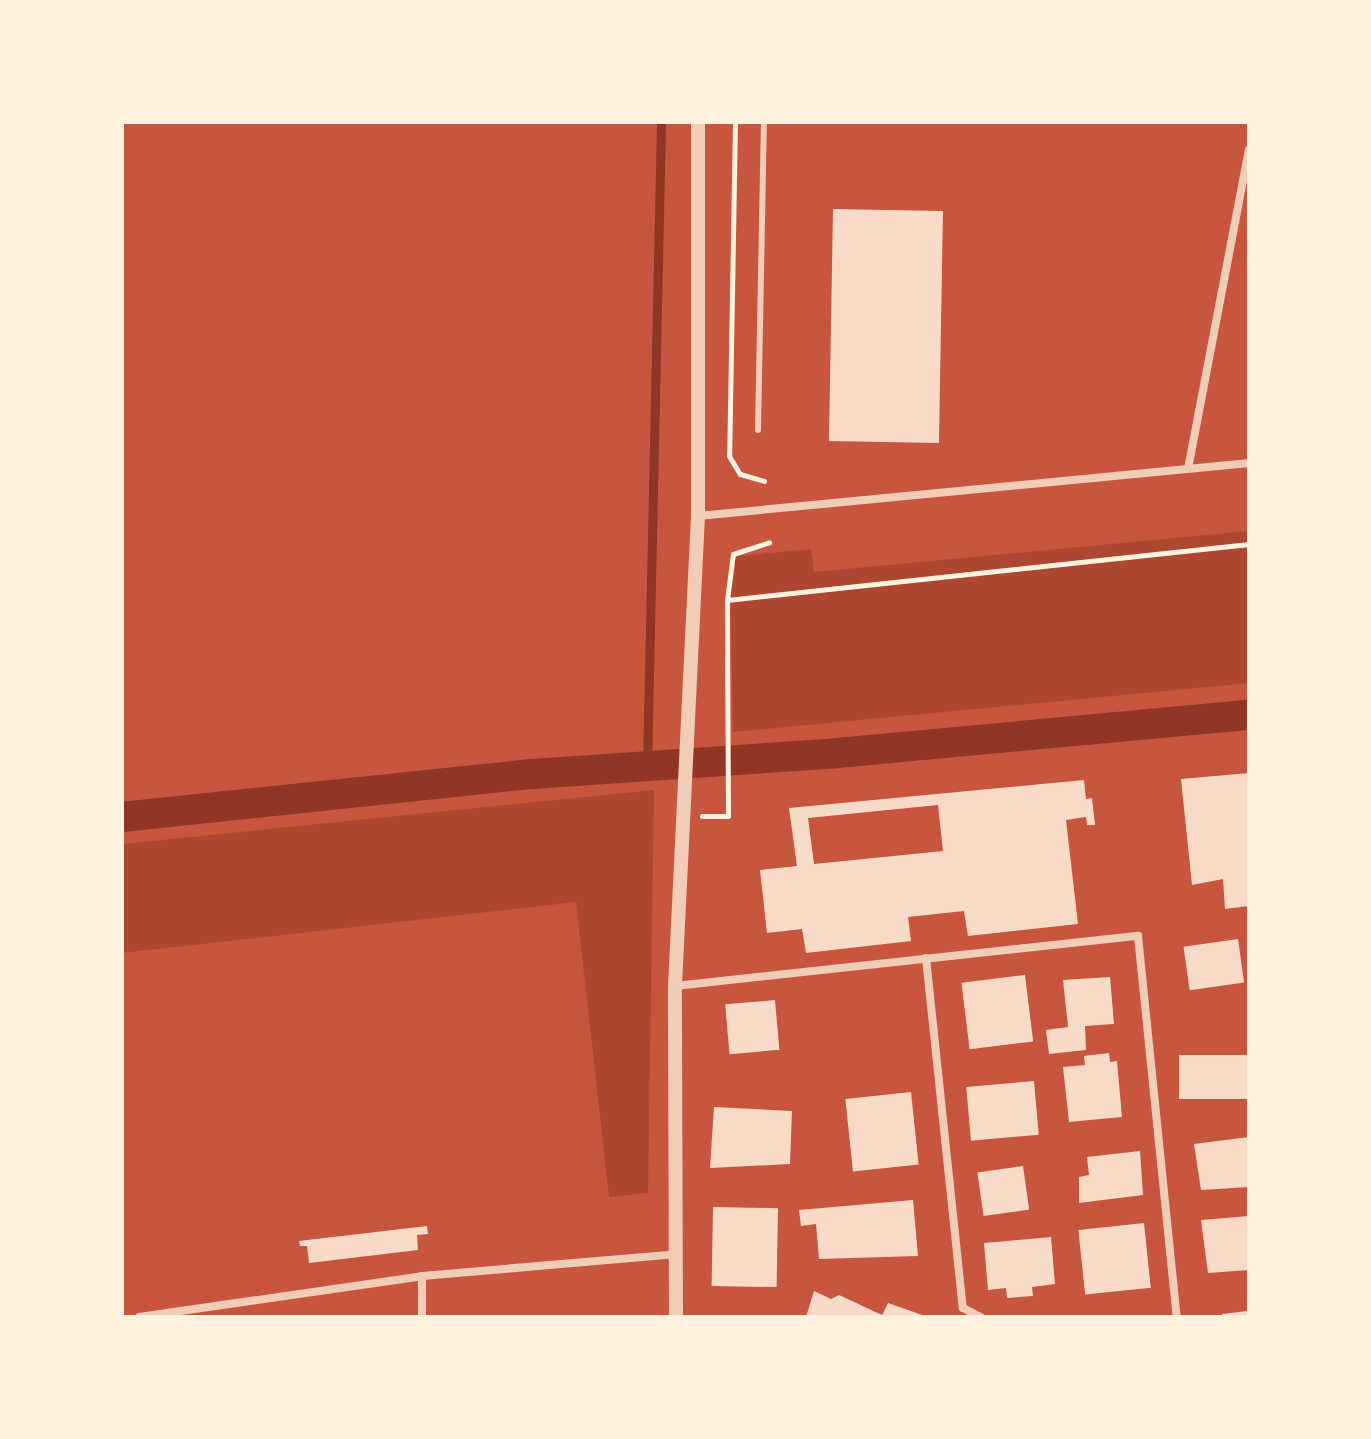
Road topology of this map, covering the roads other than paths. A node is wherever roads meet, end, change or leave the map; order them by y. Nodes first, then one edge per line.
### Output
1 (698, 122) edge
2 (764, 122) edge
3 (1249, 150) edge
4 (758, 430) dead end
5 (1249, 463) edge
6 (1188, 469) junction
7 (698, 516) junction
8 (926, 958) junction
9 (675, 986) junction
10 (678, 1254) junction
11 (422, 1276) junction
12 (139, 1317) edge
13 (422, 1317) edge
14 (676, 1317) edge
15 (981, 1317) edge
16 (1177, 1317) edge

1 - 7 street
2 - 4 lane
3 - 6 street
5 - 6 street
6 - 7 street
7 - 9 street
8 - 9 street
8 - 15 street
8 - 16 street
9 - 10 street
10 - 11 street
10 - 14 street
11 - 12 street
11 - 13 street

